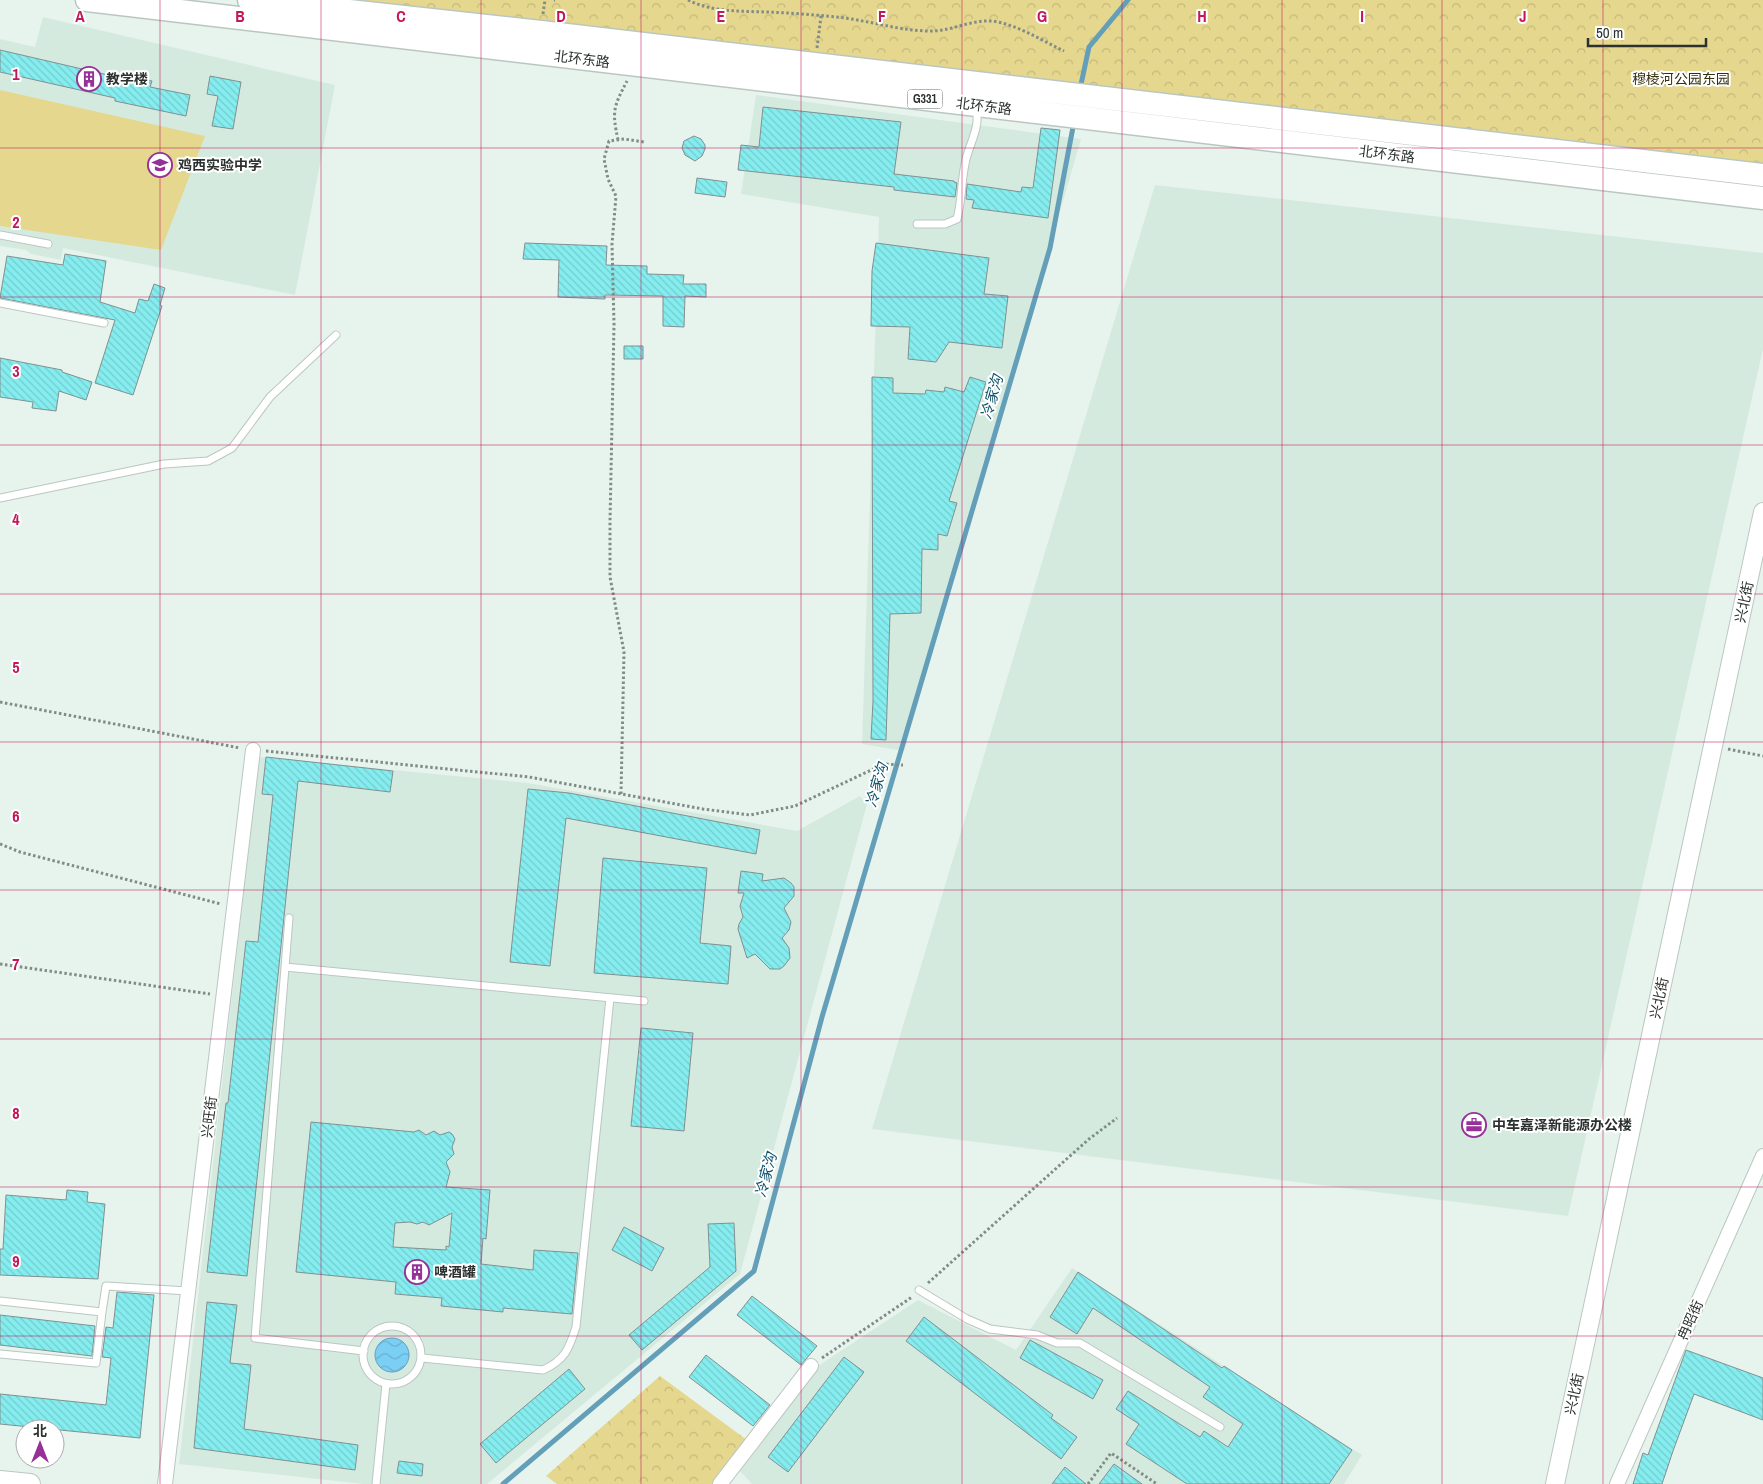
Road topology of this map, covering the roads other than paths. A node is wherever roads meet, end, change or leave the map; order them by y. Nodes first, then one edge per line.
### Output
1 (87, 0) edge
2 (248, 0) edge
3 (975, 105) junction
4 (1763, 175) edge
5 (1763, 198) edge
6 (917, 224) dead end
7 (0, 235) edge
8 (48, 244) dead end
9 (0, 303) edge
10 (104, 323) dead end
11 (336, 335) dead end
12 (0, 498) edge
13 (1763, 512) edge
14 (253, 750) road end
15 (289, 918) dead end
16 (285, 967) junction
17 (610, 998) junction
18 (644, 1001) dead end
19 (1763, 1156) edge
20 (188, 1290) junction
21 (919, 1290) road end
22 (0, 1301) edge
23 (102, 1312) junction
24 (364, 1351) junction
25 (0, 1354) edge
26 (422, 1358) junction
27 (811, 1366) road end
28 (386, 1384) junction
29 (1220, 1428) dead end
30 (0, 1481) edge
31 (30, 1484) edge
32 (165, 1484) edge
33 (376, 1484) edge
34 (720, 1484) edge
35 (1555, 1484) edge
36 (1617, 1484) edge

1 - 3 highway, 北环东路 / G331
2 - 4 highway, 北环东路 / G331
3 - 5 highway, 北环东路 / G331
3 - 6 lane
7 - 8 lane
9 - 10 lane
11 - 12 lane
13 - 35 street, 兴北街
14 - 20 street, 兴旺街
15 - 16 lane
16 - 17 lane
16 - 24 lane
17 - 18 lane
17 - 26 lane
19 - 36 street, 冉昭街
20 - 23 lane
20 - 32 street, 兴旺街
21 - 29 lane
22 - 23 lane
23 - 25 lane
24 - 26 lane
24 - 28 lane
26 - 28 lane
27 - 34 street
28 - 33 lane
30 - 31 main road

